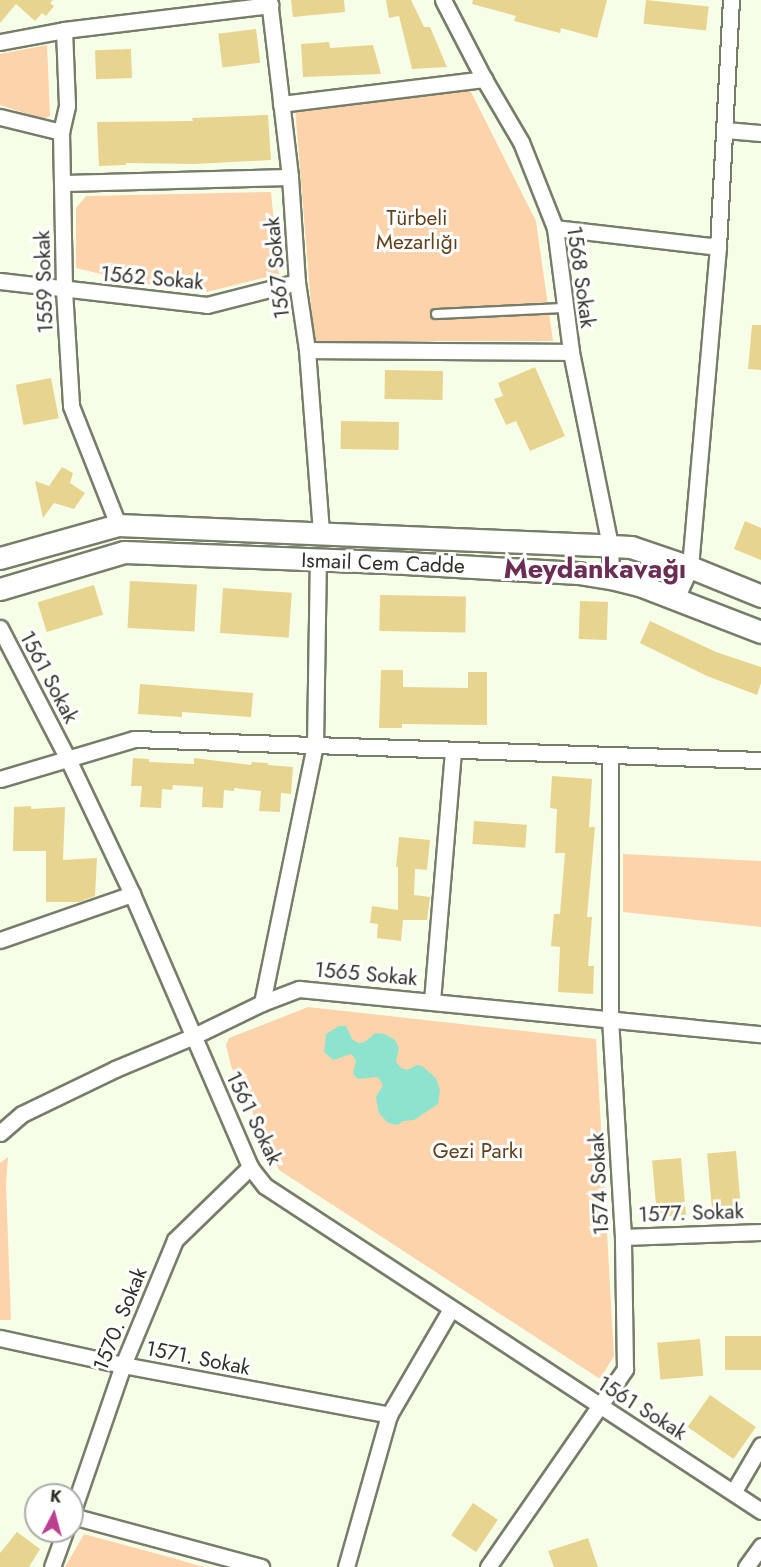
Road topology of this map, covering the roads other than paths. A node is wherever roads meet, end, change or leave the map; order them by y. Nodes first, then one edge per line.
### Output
1 (443, 0) edge
2 (731, 0) edge
3 (269, 2) edge
4 (64, 30) junction
5 (0, 42) edge
6 (484, 79) junction
7 (281, 104) junction
8 (0, 117) edge
9 (725, 130) junction
10 (61, 132) junction
11 (761, 134) edge
12 (290, 177) junction
13 (63, 183) junction
14 (555, 228) junction
15 (718, 247) junction
16 (0, 281) edge
17 (297, 282) junction
18 (64, 290) junction
19 (564, 308) junction
20 (436, 314) dead end
21 (307, 350) junction
22 (570, 352) junction
23 (118, 525) junction
24 (321, 533) junction
25 (610, 546) junction
26 (0, 558) edge
27 (318, 560) junction
28 (690, 567) junction
29 (611, 578) junction
30 (0, 589) edge
31 (761, 596) edge
32 (676, 598) junction
33 (0, 628) edge
34 (761, 632) edge
35 (315, 745) junction
36 (453, 752) junction
37 (610, 756) junction
38 (67, 757) junction
39 (761, 760) edge
40 (0, 778) edge
41 (132, 894) junction
42 (0, 940) edge
43 (432, 1001) junction
44 (262, 1003) junction
45 (610, 1019) junction
46 (761, 1034) edge
47 (194, 1036) junction
48 (0, 1133) edge
49 (250, 1167) junction
50 (761, 1232) edge
51 (623, 1237) junction
52 (451, 1309) junction
53 (0, 1338) edge
54 (123, 1365) junction
55 (600, 1407) junction
56 (389, 1415) junction
57 (761, 1445) edge
58 (83, 1483) edge
59 (734, 1491) junction
60 (761, 1511) edge
61 (84, 1518) edge
62 (61, 1543) edge
63 (761, 1546) edge
64 (52, 1567) edge
65 (261, 1567) edge
66 (346, 1567) edge
67 (488, 1567) edge
68 (746, 1567) edge

1 - 6 street, 1568 Sokak
2 - 9 street
3 - 4 street
3 - 7 street, 1567 Sokak
4 - 5 street
4 - 10 street, 1559 Sokak
6 - 7 street
6 - 14 street, 1568 Sokak
7 - 12 street, 1567 Sokak
8 - 10 street
9 - 11 street
9 - 15 street
10 - 13 street, 1559 Sokak
12 - 13 street
12 - 17 street, 1567 Sokak
13 - 18 street, 1559 Sokak
14 - 15 street
14 - 19 street, 1568 Sokak
15 - 28 street
16 - 18 street, 1562 Sokak
17 - 18 street, 1562 Sokak
17 - 21 street, 1567 Sokak
18 - 23 street, 1559 Sokak
19 - 20 lane
19 - 22 street, 1568 Sokak
21 - 22 street
21 - 24 street, 1567 Sokak
22 - 25 street, 1568 Sokak
23 - 24 main road, Ismail Cem Cadde
23 - 26 main road, Ismail Cem Cadde
24 - 25 main road, Ismail Cem Cadde
25 - 28 main road, Ismail Cem Cadde
25 - 29 street, 1568 Sokak
27 - 29 main road, Ismail Cem Cadde
27 - 30 main road, Ismail Cem Cadde
27 - 35 street
28 - 31 main road, Ismail Cem Cadde
28 - 32 street
29 - 32 main road, Ismail Cem Cadde
32 - 34 main road, Ismail Cem Cadde
33 - 38 street, 1561 Sokak
35 - 36 street
35 - 38 street
35 - 44 street
36 - 37 street
36 - 43 street
37 - 39 street
37 - 45 street, 1574 Sokak
38 - 40 street
38 - 41 street, 1561 Sokak
41 - 42 street
41 - 47 street, 1561 Sokak
43 - 44 street, 1565 Sokak
43 - 45 street, 1565 Sokak
44 - 47 street, 1565 Sokak
45 - 46 street, 1565 Sokak
45 - 51 street, 1574 Sokak
47 - 48 street, 1565 Sokak
47 - 49 street, 1561 Sokak
49 - 52 street, 1561 Sokak
49 - 54 street, 1570. Sokak
50 - 51 street, 1577. Sokak
51 - 55 street, 1574 Sokak
52 - 55 street, 1561 Sokak
52 - 56 street
53 - 54 street, 1571. Sokak
54 - 56 street, 1571. Sokak
54 - 58 street, 1570. Sokak
55 - 59 street, 1561 Sokak
55 - 67 street, 1574 Sokak
56 - 66 street
57 - 59 street
59 - 60 street, 1561 Sokak
61 - 65 street
62 - 64 street
63 - 68 street

